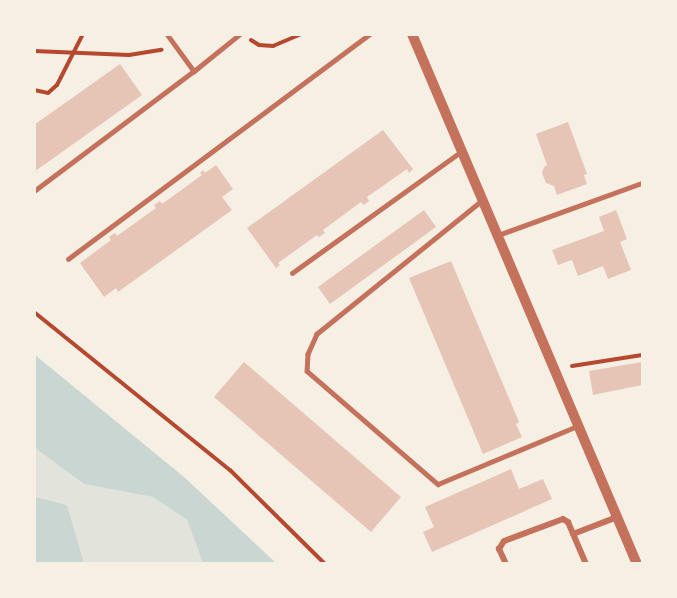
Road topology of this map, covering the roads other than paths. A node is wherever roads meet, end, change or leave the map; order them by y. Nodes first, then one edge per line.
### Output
1 (167, 34) edge
2 (241, 34) edge
3 (370, 34) edge
4 (412, 34) edge
5 (194, 71) junction
6 (462, 151) junction
7 (642, 183) edge
8 (34, 190) edge
9 (483, 200) junction
10 (498, 235) junction
11 (68, 259) dead end
12 (292, 273) dead end
13 (579, 425) junction
14 (618, 518) junction
15 (573, 534) junction
16 (506, 564) edge
17 (586, 564) edge
18 (637, 564) edge

1 - 5 lane
2 - 5 lane
3 - 11 lane
4 - 6 street
5 - 8 lane
6 - 9 street
6 - 12 lane
7 - 10 lane
9 - 10 street
9 - 13 lane
10 - 13 street
13 - 14 street
14 - 15 street
14 - 18 street
15 - 16 street
15 - 17 street

